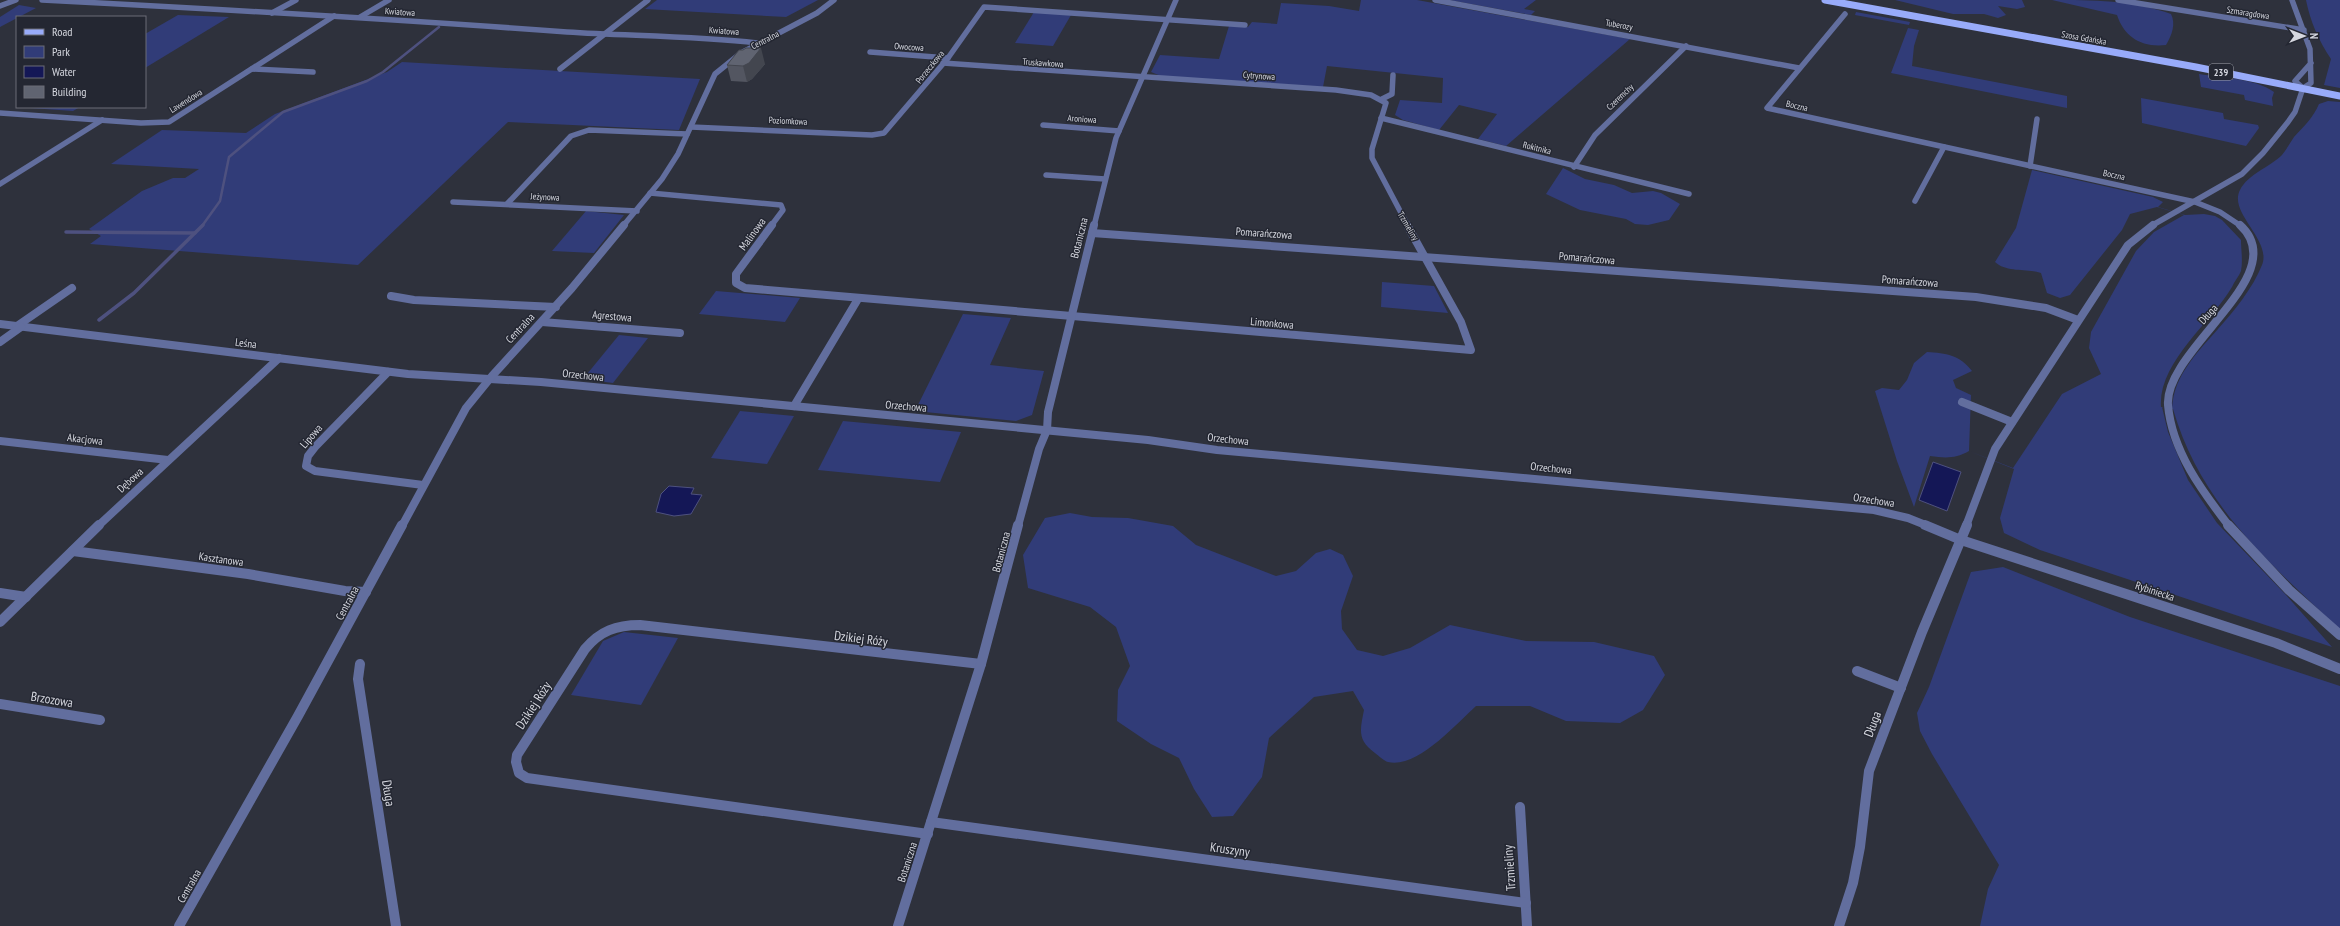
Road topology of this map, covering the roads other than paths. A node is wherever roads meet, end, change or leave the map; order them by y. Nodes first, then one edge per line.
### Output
1 (16, 0) edge
2 (42, 0) edge
3 (296, 0) edge
4 (389, 0) edge
5 (648, 0) edge
6 (834, 0) edge
7 (1176, 0) edge
8 (1435, 0) edge
9 (1825, 0) edge
10 (2118, 0) edge
11 (2292, 0) edge
12 (0, 6) edge
13 (272, 13) junction
14 (1845, 14) dead end
15 (334, 16) junction
16 (360, 17) junction
17 (1167, 20) junction
18 (1245, 25) dead end
19 (2304, 30) junction
20 (602, 34) junction
21 (757, 44) junction
22 (1686, 46) junction
23 (870, 52) dead end
24 (948, 58) junction
25 (943, 63) junction
26 (2311, 63) junction
27 (1799, 68) junction
28 (252, 69) junction
29 (560, 69) dead end
30 (312, 72) dead end
31 (1393, 75) dead end
32 (1142, 77) junction
33 (2303, 88) junction
34 (2340, 96) edge
35 (1382, 99) junction
36 (0, 113) edge
37 (1381, 118) junction
38 (2037, 119) dead end
39 (102, 120) junction
40 (1044, 125) dead end
41 (691, 127) junction
42 (1119, 130) junction
43 (884, 133) joint
44 (687, 134) junction
45 (1944, 147) junction
46 (2030, 166) junction
47 (1574, 167) junction
48 (1046, 175) dead end
49 (1105, 179) junction
50 (0, 184) edge
51 (650, 193) junction
52 (1688, 194) dead end
53 (1915, 201) dead end
54 (453, 202) dead end
55 (2195, 202) junction
56 (507, 204) junction
57 (637, 211) junction
58 (1092, 233) junction
59 (1426, 256) junction
60 (72, 288) dead end
61 (391, 296) dead end
62 (858, 299) junction
63 (556, 306) junction
64 (1070, 317) junction
65 (2078, 320) junction
66 (542, 322) junction
67 (0, 324) edge
68 (19, 326) junction
69 (680, 333) dead end
70 (0, 342) edge
71 (1472, 350) joint
72 (279, 358) junction
73 (388, 372) junction
74 (489, 380) junction
75 (1962, 402) dead end
76 (794, 406) junction
77 (2012, 422) junction
78 (1047, 430) junction
79 (0, 441) edge
80 (168, 460) junction
81 (423, 485) junction
82 (1961, 540) junction
83 (73, 551) junction
84 (0, 592) edge
85 (366, 592) junction
86 (26, 597) junction
87 (0, 622) edge
88 (2340, 635) edge
89 (360, 664) dead end
90 (981, 664) junction
91 (2340, 669) edge
92 (1856, 671) dead end
93 (1901, 688) junction
94 (0, 704) edge
95 (100, 720) dead end
96 (1520, 808) dead end
97 (931, 822) junction
98 (928, 834) junction
99 (1526, 903) junction
100 (179, 926) edge
101 (396, 926) edge
102 (898, 926) edge
103 (1527, 926) edge
104 (1838, 926) edge

1 - 12 street
2 - 13 street, Kwiatowa
3 - 13 street
4 - 16 street
5 - 20 street
6 - 21 street, Centralna
7 - 17 street, Botaniczna
8 - 22 street, Tuberozy
9 - 33 main road, Szosa Gdańska / 239
10 - 19 street, Szmaragdowa
11 - 19 street
13 - 15 street, Kwiatowa
14 - 27 street, Boczna
15 - 16 street, Kwiatowa
15 - 28 street, Lawendowa
16 - 20 street, Kwiatowa
17 - 18 street
17 - 24 street, Porzeczkowa
17 - 32 street, Botaniczna
19 - 26 street
20 - 21 street, Kwiatowa
20 - 29 street
21 - 41 street, Centralna
22 - 27 street, Tuberozy
22 - 47 street, Czeremchy
23 - 24 street, Owocowa
24 - 25 street, Porzeczkowa
25 - 32 street, Truskawkowa
25 - 43 street, Porzeczkowa
26 - 33 street
26 - 33 street
27 - 45 street, Boczna
28 - 30 street
28 - 39 street, Lawendowa
31 - 35 street
32 - 35 street, Cytrynowa
32 - 42 street, Botaniczna
33 - 34 main road, Szosa Gdańska / 239
33 - 55 street
35 - 37 street, Trzmieliny
36 - 39 street, Lawendowa
37 - 47 street, Rokitnika
37 - 59 street, Trzmieliny
38 - 46 street
39 - 50 street
40 - 42 street, Aroniowa
41 - 43 street, Poziomkowa
41 - 44 street, Centralna
42 - 49 street, Botaniczna
44 - 51 street, Centralna
44 - 56 street
45 - 46 street, Boczna
45 - 53 street
46 - 55 street, Boczna
47 - 52 street, Rokitnika
48 - 49 street
49 - 58 street, Botaniczna
51 - 57 street, Centralna
51 - 62 street, Malinowa
54 - 56 street, Jeżynowa
55 - 65 street, Długa
55 - 88 street, Długa
56 - 57 street, Jeżynowa
57 - 63 street, Centralna
58 - 59 street, Pomarańczowa
58 - 64 street, Botaniczna
59 - 65 street, Pomarańczowa
59 - 71 street, Trzmieliny
60 - 68 street
61 - 63 street, Centralna
62 - 64 street, Malinowa
62 - 76 street
63 - 66 street, Centralna
64 - 71 street, Limonkowa
64 - 78 street, Botaniczna
65 - 77 street, Długa
66 - 69 street, Agrestowa
66 - 74 street, Centralna
67 - 68 street, Leśna
68 - 70 street
68 - 72 street, Leśna
72 - 73 street, Leśna
72 - 80 street, Dębowa
73 - 74 street, Leśna
73 - 81 street, Lipowa
74 - 76 street, Orzechowa
74 - 81 street, Centralna
75 - 77 street
76 - 78 street, Orzechowa
77 - 82 street, Długa
78 - 82 street, Orzechowa
78 - 90 street, Botaniczna
79 - 80 street, Akacjowa
80 - 83 street, Dębowa
81 - 85 street, Centralna
82 - 91 street, Rybiniecka
82 - 93 street, Długa
83 - 85 street, Kasztanowa
83 - 86 street, Dębowa
84 - 86 street
85 - 100 street, Centralna
86 - 87 street, Dębowa
89 - 101 street, Długa
90 - 97 street, Botaniczna
90 - 98 street, Dzikiej Róży
92 - 93 street
93 - 104 street, Długa
94 - 95 street, Brzozowa
96 - 99 street, Trzmieliny
97 - 98 street, Botaniczna
97 - 99 street, Kruszyny
98 - 102 street, Botaniczna
99 - 103 street, Trzmieliny

